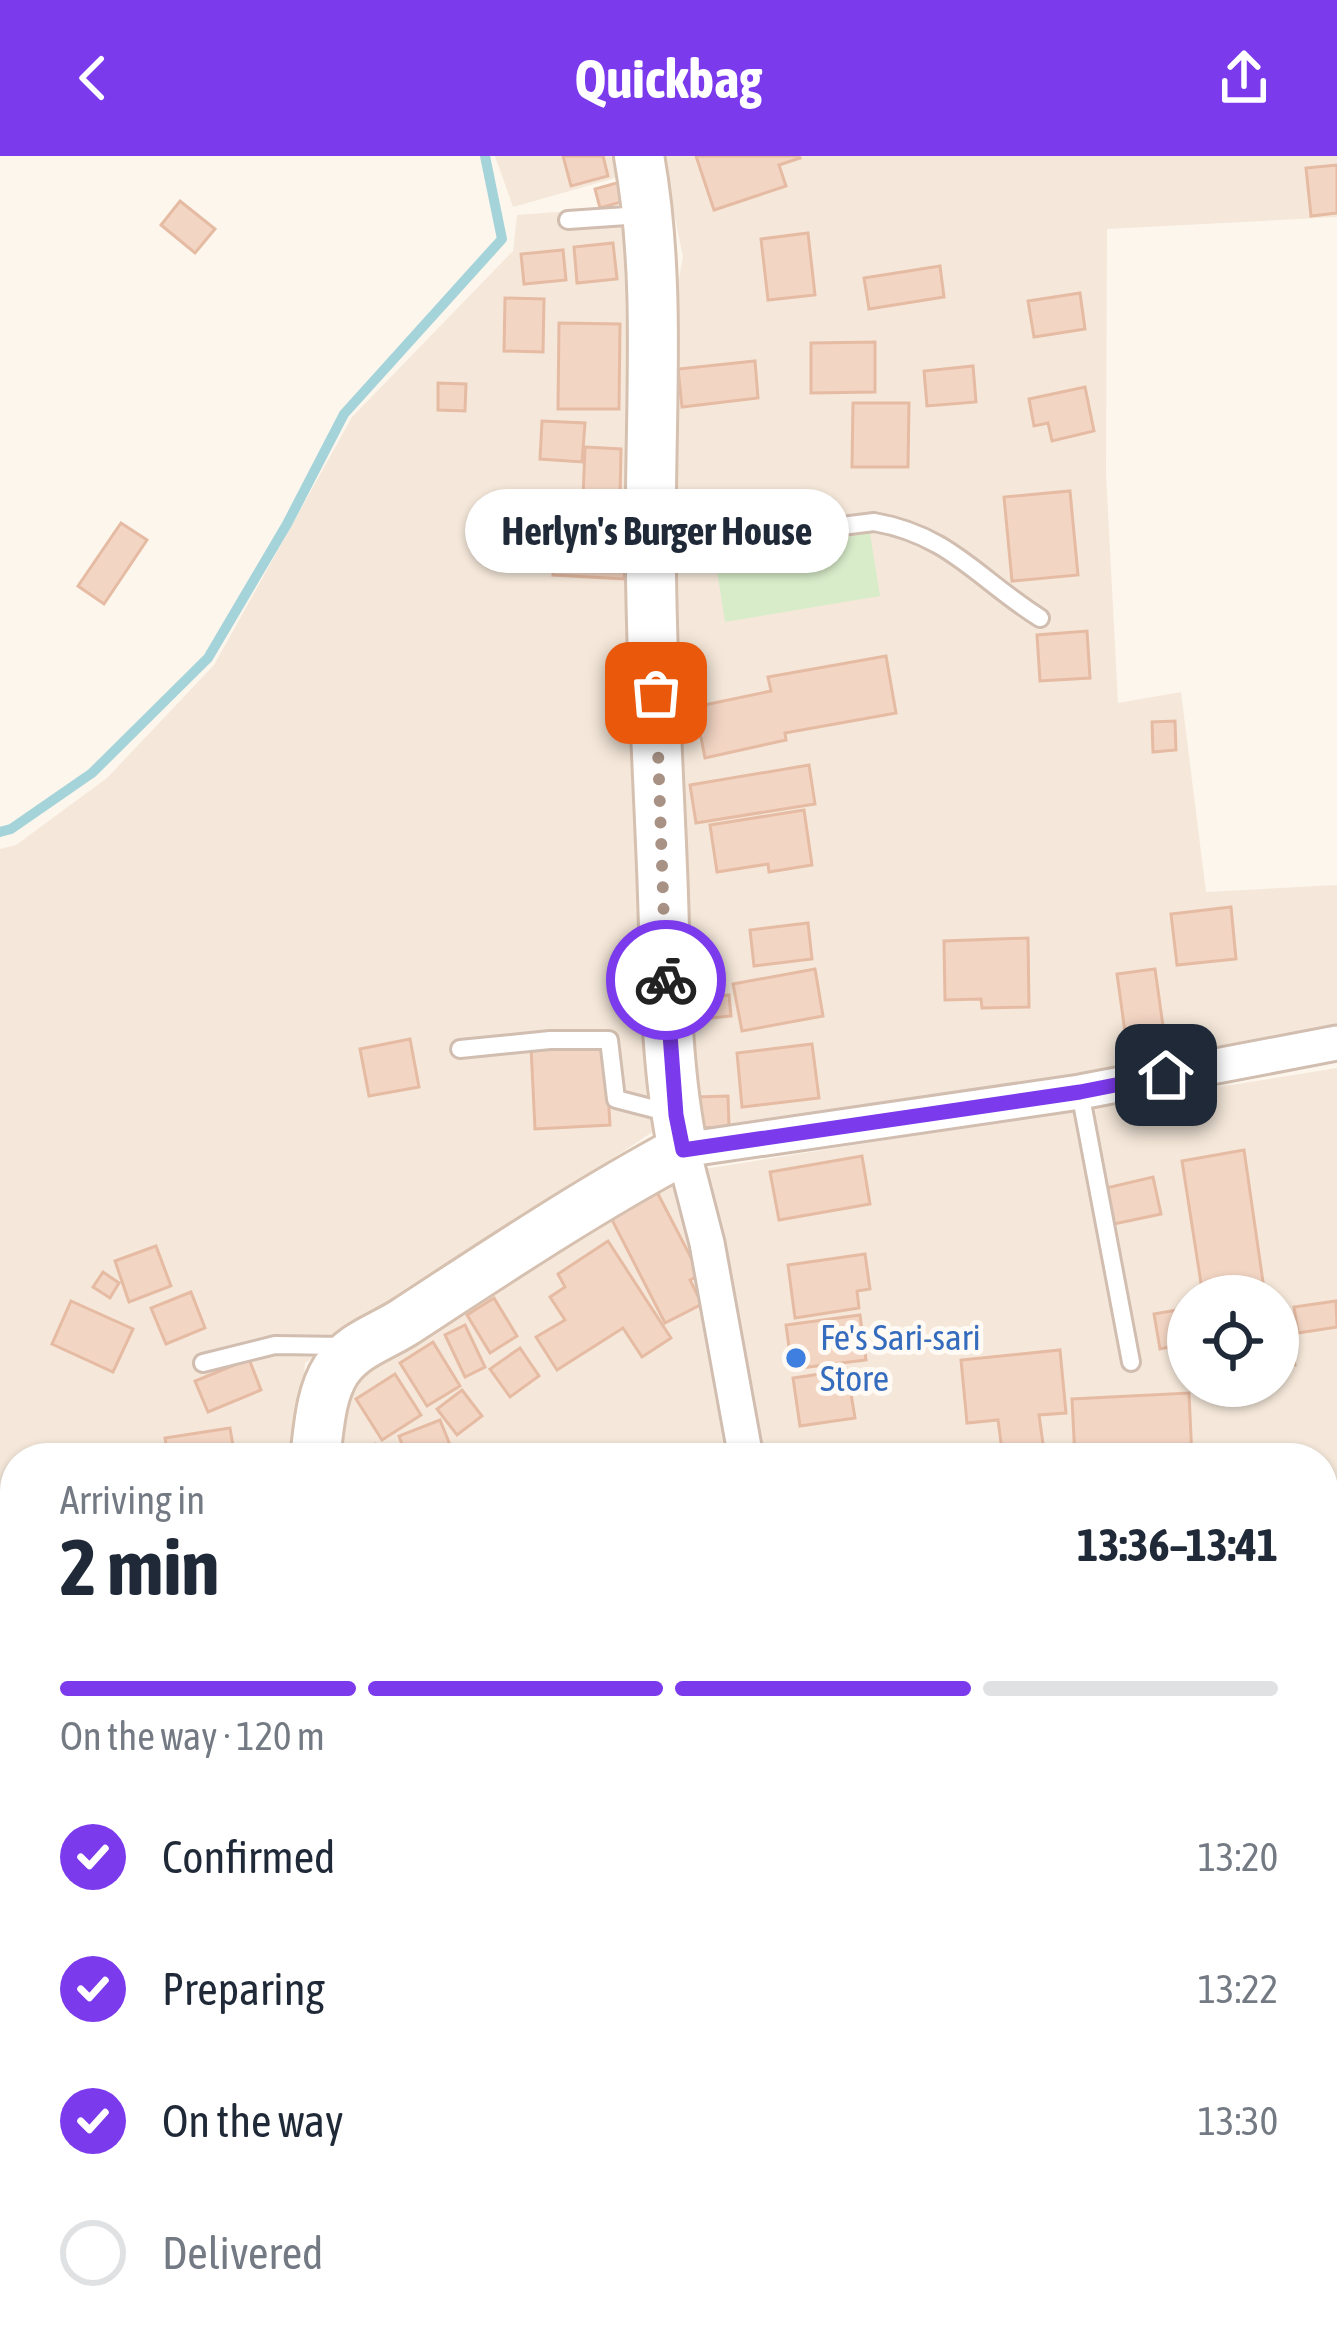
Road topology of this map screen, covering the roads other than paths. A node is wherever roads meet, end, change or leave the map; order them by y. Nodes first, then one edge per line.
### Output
1 (639, 156) edge
2 (648, 215) junction
3 (568, 220) dead end
4 (650, 550) junction
5 (1040, 618) dead end
6 (1337, 1042) edge
7 (460, 1048) dead end
8 (1080, 1092) junction
9 (680, 1133) junction
10 (359, 1346) junction
11 (1131, 1362) dead end
12 (203, 1364) dead end
13 (317, 1443) edge
14 (743, 1443) edge

1 - 2 street
2 - 3 lane
2 - 4 street
4 - 5 lane
4 - 9 street
6 - 8 street
7 - 9 lane
8 - 9 street
8 - 11 lane
9 - 10 street
9 - 14 street
10 - 12 lane
10 - 13 street

